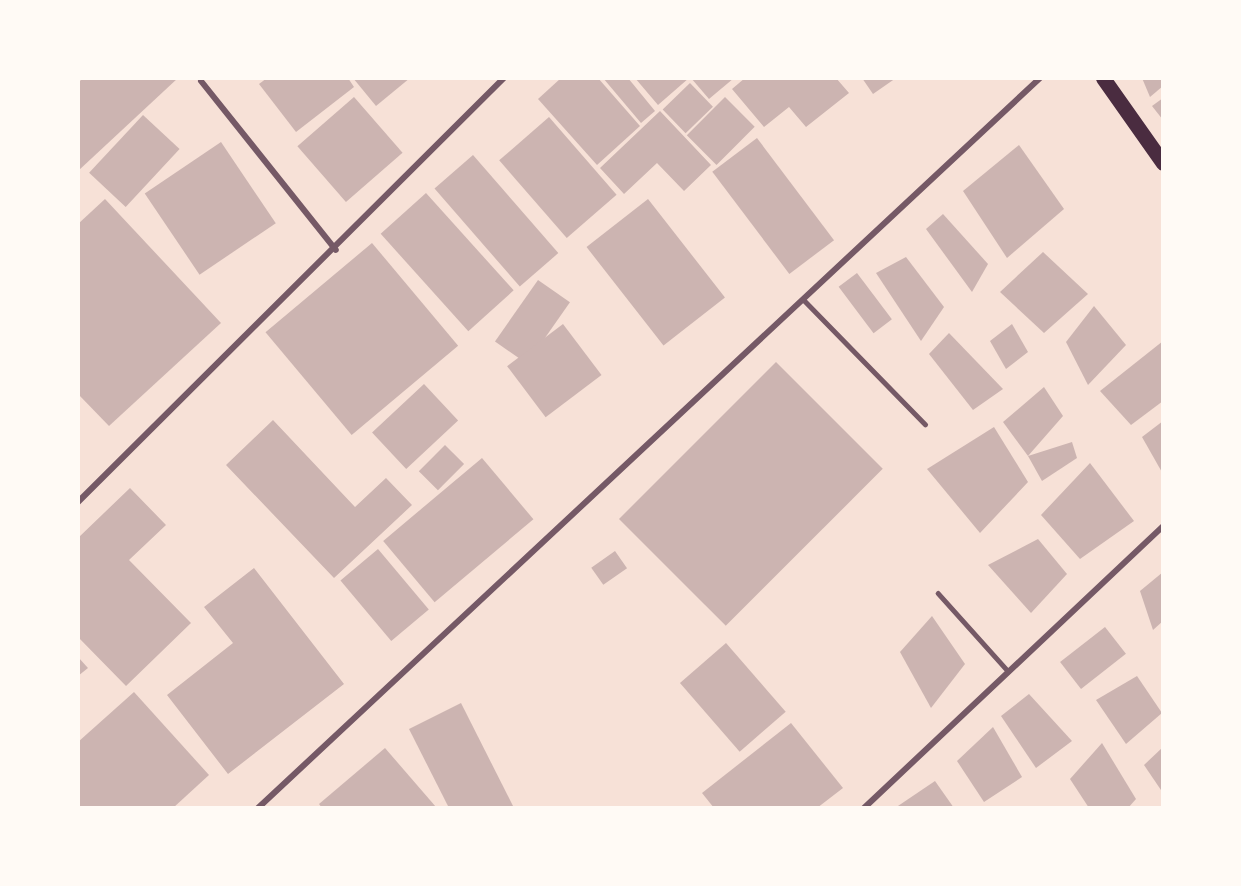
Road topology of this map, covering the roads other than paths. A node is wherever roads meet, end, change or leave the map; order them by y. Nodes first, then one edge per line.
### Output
1 (504, 78) edge
2 (1040, 78) edge
3 (1103, 78) edge
4 (201, 81) dead end
5 (1163, 163) edge
6 (336, 250) junction
7 (803, 299) junction
8 (925, 424) dead end
9 (78, 502) edge
10 (1163, 526) edge
11 (938, 592) dead end
12 (1008, 671) junction
13 (258, 808) edge
14 (864, 808) edge

1 - 6 street
2 - 7 street
3 - 5 main road
4 - 6 street
6 - 9 street
7 - 8 lane
7 - 13 street
10 - 12 street
11 - 12 lane
12 - 14 street

